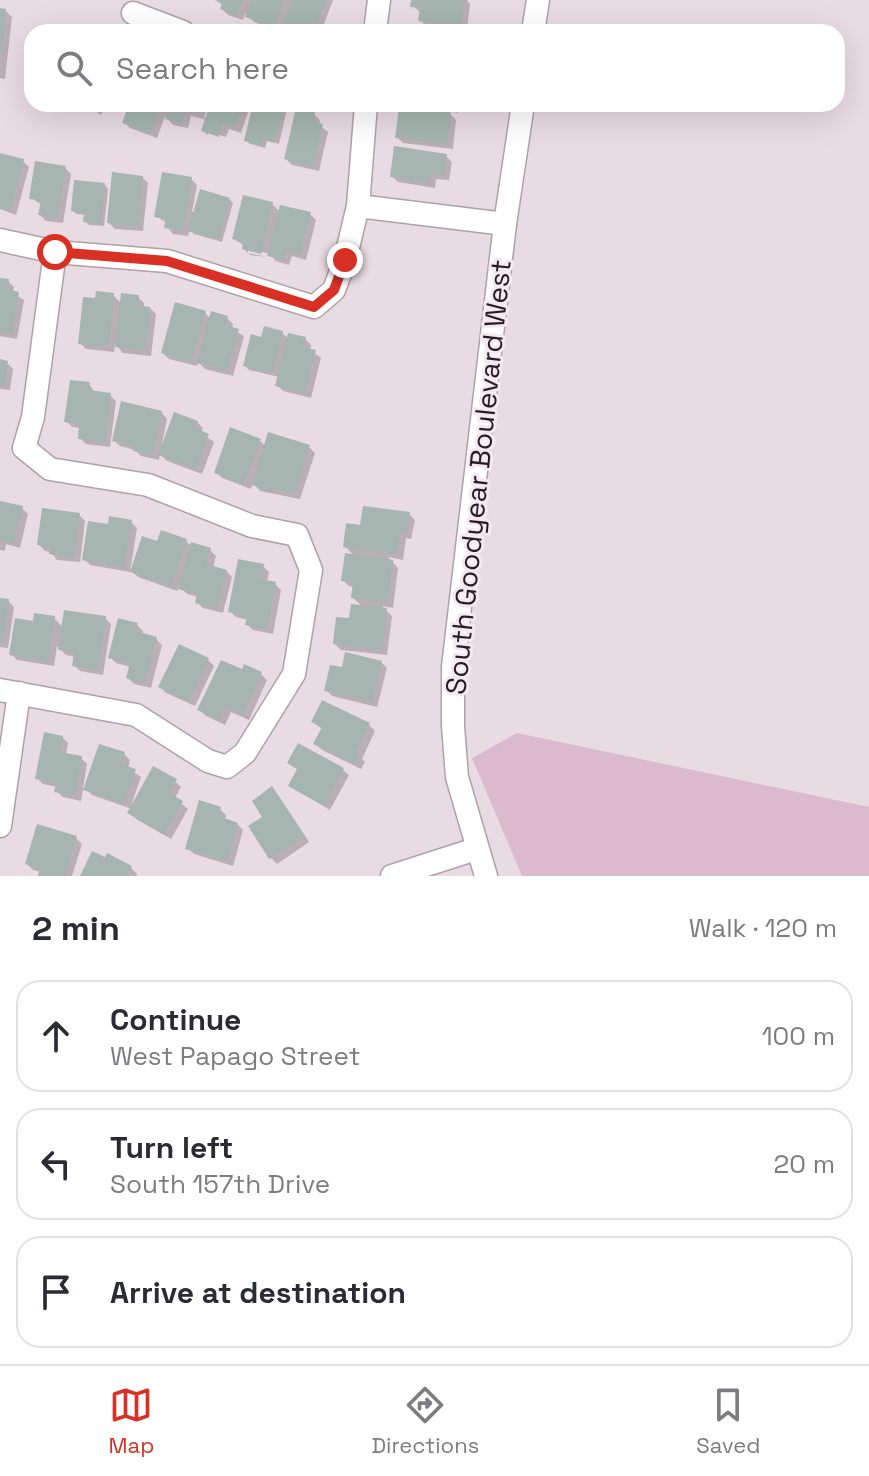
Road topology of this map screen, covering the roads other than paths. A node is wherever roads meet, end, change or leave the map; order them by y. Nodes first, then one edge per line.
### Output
1 (379, 0) edge
2 (538, 0) edge
3 (133, 13) dead end
4 (162, 24) edge
5 (376, 24) edge
6 (534, 24) edge
7 (365, 112) edge
8 (522, 112) edge
9 (358, 206) junction
10 (505, 224) junction
11 (0, 240) edge
12 (55, 252) junction
13 (10, 691) edge
14 (0, 826) edge
15 (476, 849) junction
16 (392, 876) edge
17 (486, 876) edge

1 - 5 street
2 - 6 street
3 - 4 street
7 - 9 street
8 - 10 street, South Goodyear Boulevard West
9 - 10 street
9 - 12 street
10 - 15 street, South Goodyear Boulevard West
11 - 12 street
12 - 13 street
13 - 14 street
15 - 16 street
15 - 17 street, South Goodyear Boulevard West

